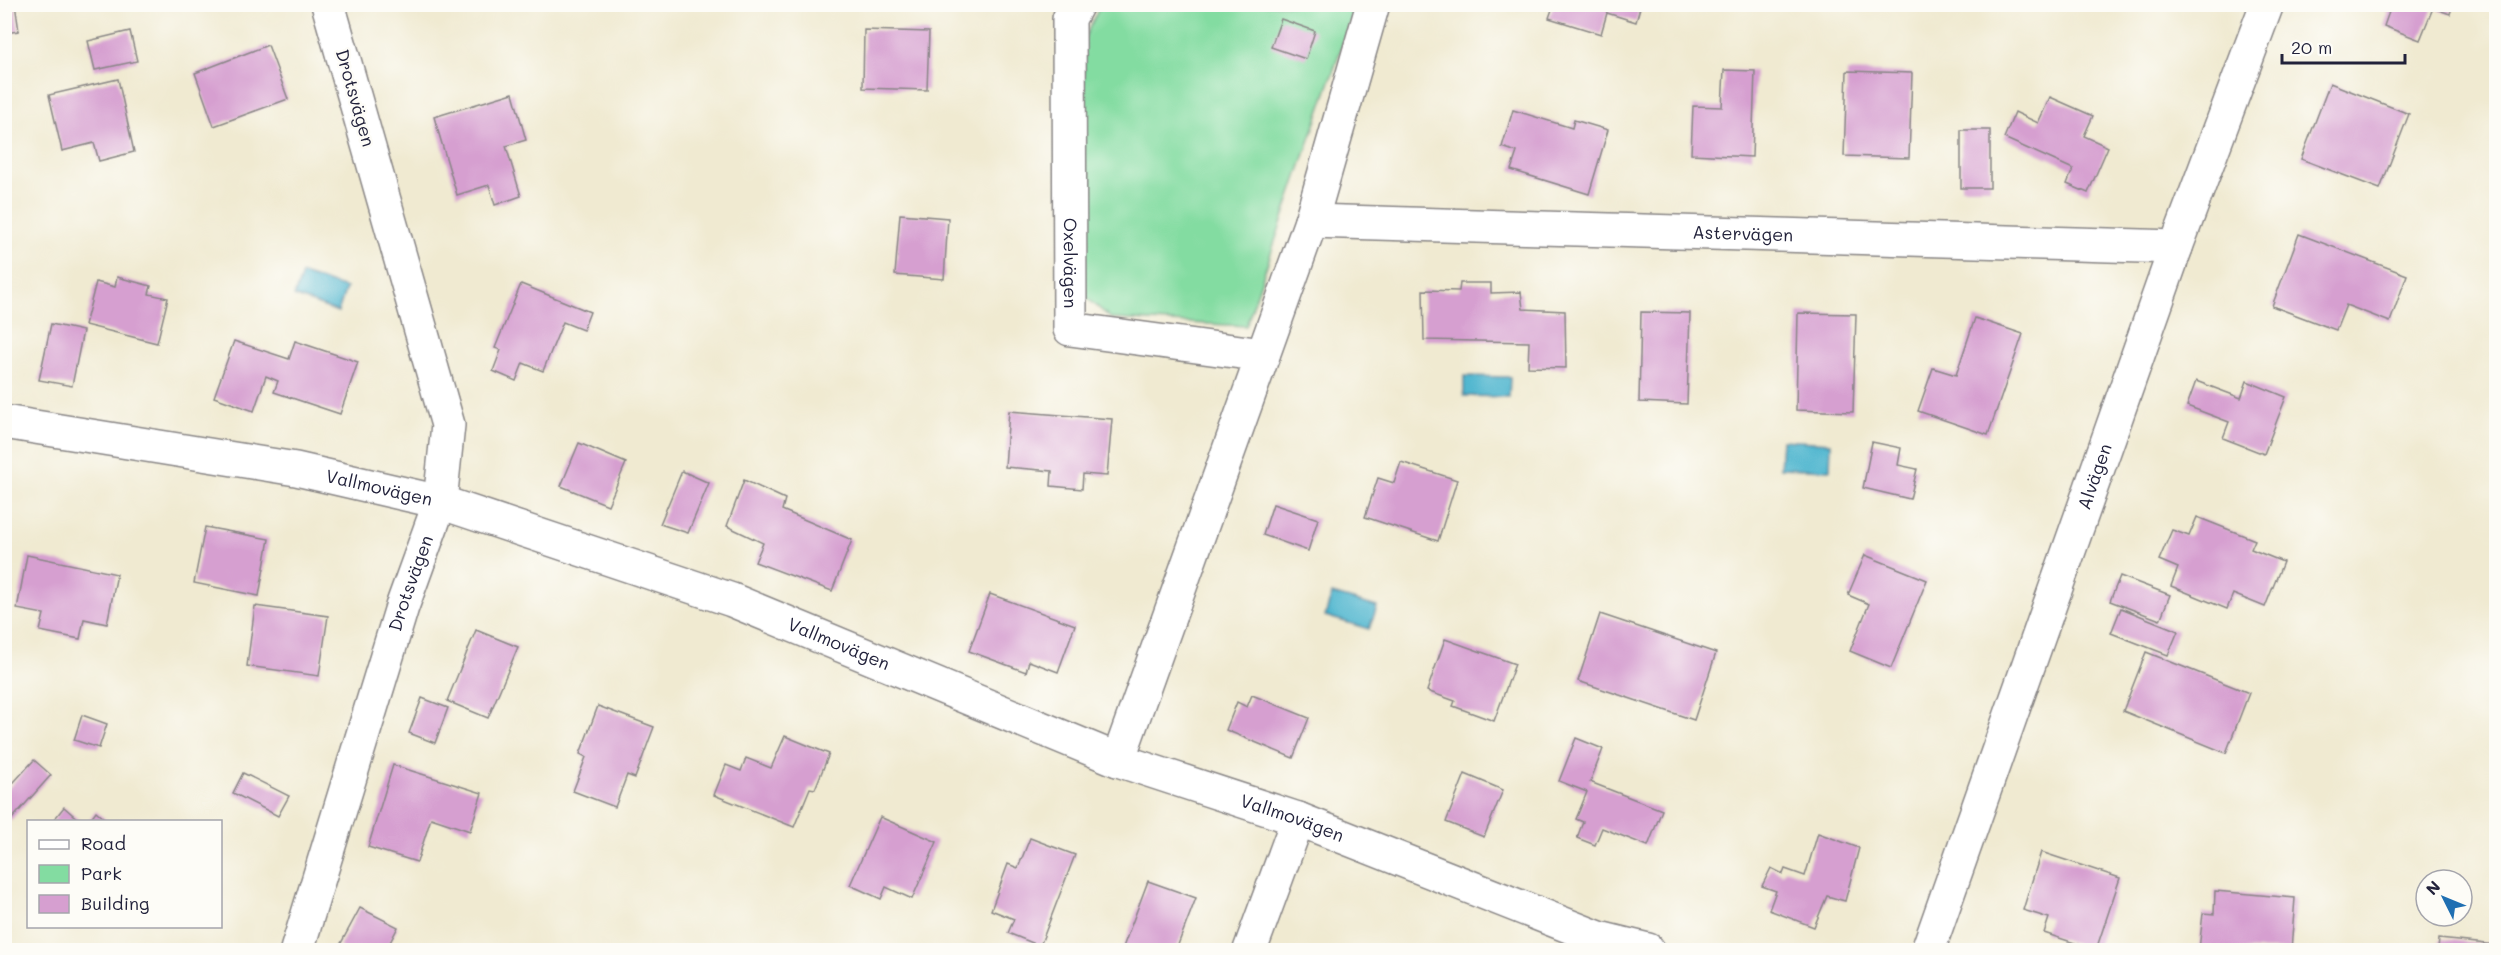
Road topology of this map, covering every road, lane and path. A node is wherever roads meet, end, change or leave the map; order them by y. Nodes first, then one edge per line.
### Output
1 (328, 4) edge
2 (1077, 4) edge
3 (1373, 4) edge
4 (2267, 4) edge
5 (1311, 221) junction
6 (2176, 247) junction
7 (1263, 355) junction
8 (4, 423) edge
9 (440, 502) junction
10 (1118, 760) junction
11 (1298, 819) junction
12 (297, 951) edge
13 (1250, 951) edge
14 (1648, 951) edge
15 (1928, 951) edge

1 - 9 street, Drotsvägen
2 - 7 street, Oxelvägen
3 - 5 street
4 - 6 street, Alvägen
5 - 6 street, Astervägen
5 - 7 street
6 - 15 street, Alvägen
7 - 10 street
8 - 9 street, Vallmovägen
9 - 10 street, Vallmovägen
9 - 12 street, Drotsvägen
10 - 11 street, Vallmovägen
11 - 13 street
11 - 14 street, Vallmovägen

